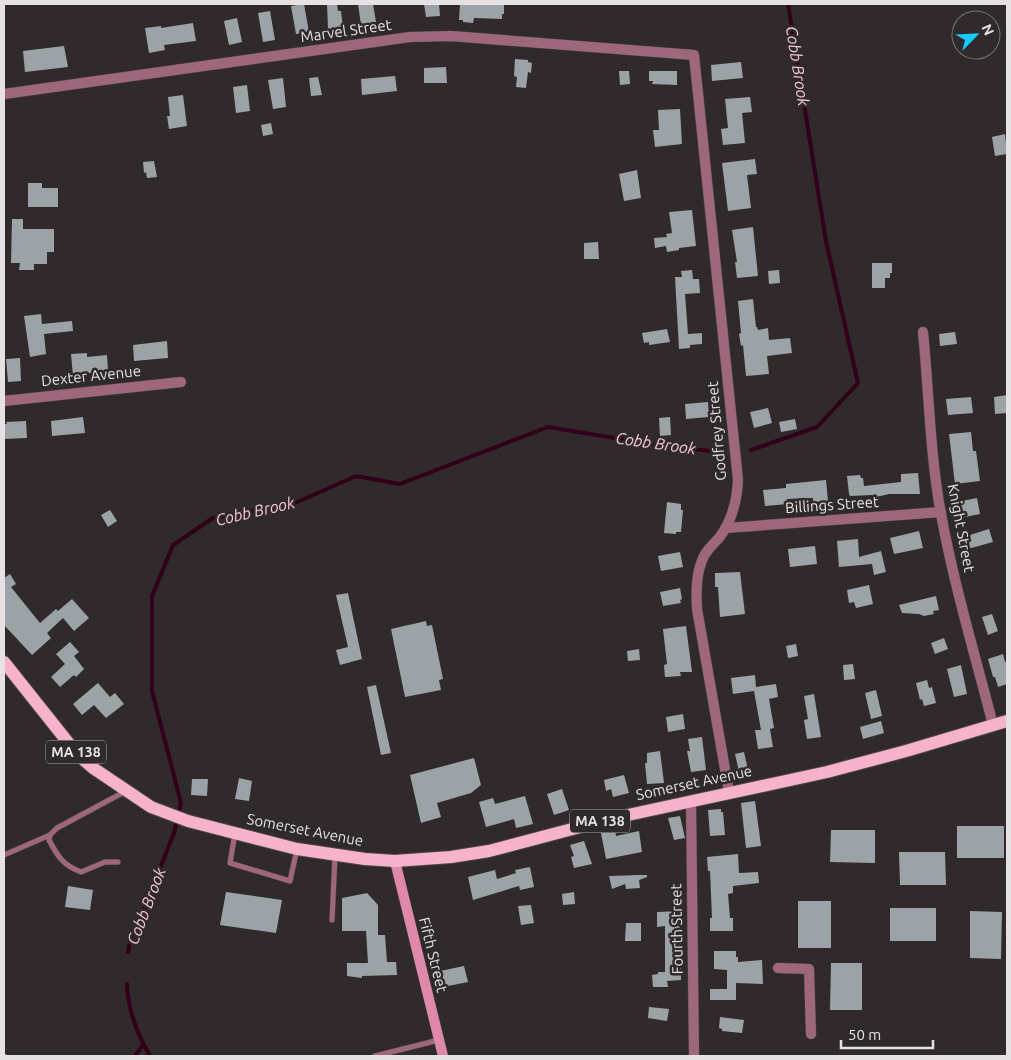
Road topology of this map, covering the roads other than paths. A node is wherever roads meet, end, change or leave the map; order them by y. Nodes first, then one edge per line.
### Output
1 (694, 55) joint
2 (4, 94) edge
3 (924, 332) dead end
4 (181, 382) dead end
5 (4, 401) edge
6 (941, 512) junction
7 (726, 528) junction
8 (4, 662) edge
9 (1007, 721) edge
10 (993, 725) junction
11 (126, 791) junction
12 (729, 792) junction
13 (691, 801) junction
14 (235, 833) junction
15 (50, 834) junction
16 (297, 849) junction
17 (4, 855) edge
18 (335, 855) junction
19 (395, 861) junction
20 (118, 862) dead end
21 (332, 920) dead end
22 (778, 968) dead end
23 (811, 1034) dead end
24 (439, 1040) junction
25 (376, 1056) edge
26 (443, 1056) edge
27 (694, 1056) edge

1 - 2 street, Marvel Street
1 - 7 street, Godfrey Street
3 - 6 street, Knight Street
4 - 5 street, Dexter Avenue
6 - 7 street, Billings Street
6 - 10 street, Knight Street
7 - 12 street, Godfrey Street
8 - 11 main road, Somerset Avenue / MA 138
9 - 10 main road, Somerset Avenue / MA 138
10 - 12 main road, Somerset Avenue / MA 138
11 - 14 main road, Somerset Avenue / MA 138
11 - 15 lane
12 - 13 main road, Somerset Avenue / MA 138
13 - 19 main road, Somerset Avenue / MA 138
13 - 27 street, Fourth Street
14 - 16 main road, Somerset Avenue / MA 138
14 - 16 lane
15 - 17 lane
15 - 20 lane
16 - 18 main road, Somerset Avenue / MA 138
18 - 19 main road, Somerset Avenue / MA 138
18 - 21 lane
19 - 24 street, Fifth Street
22 - 23 street
24 - 25 lane
24 - 26 street, Fifth Street

